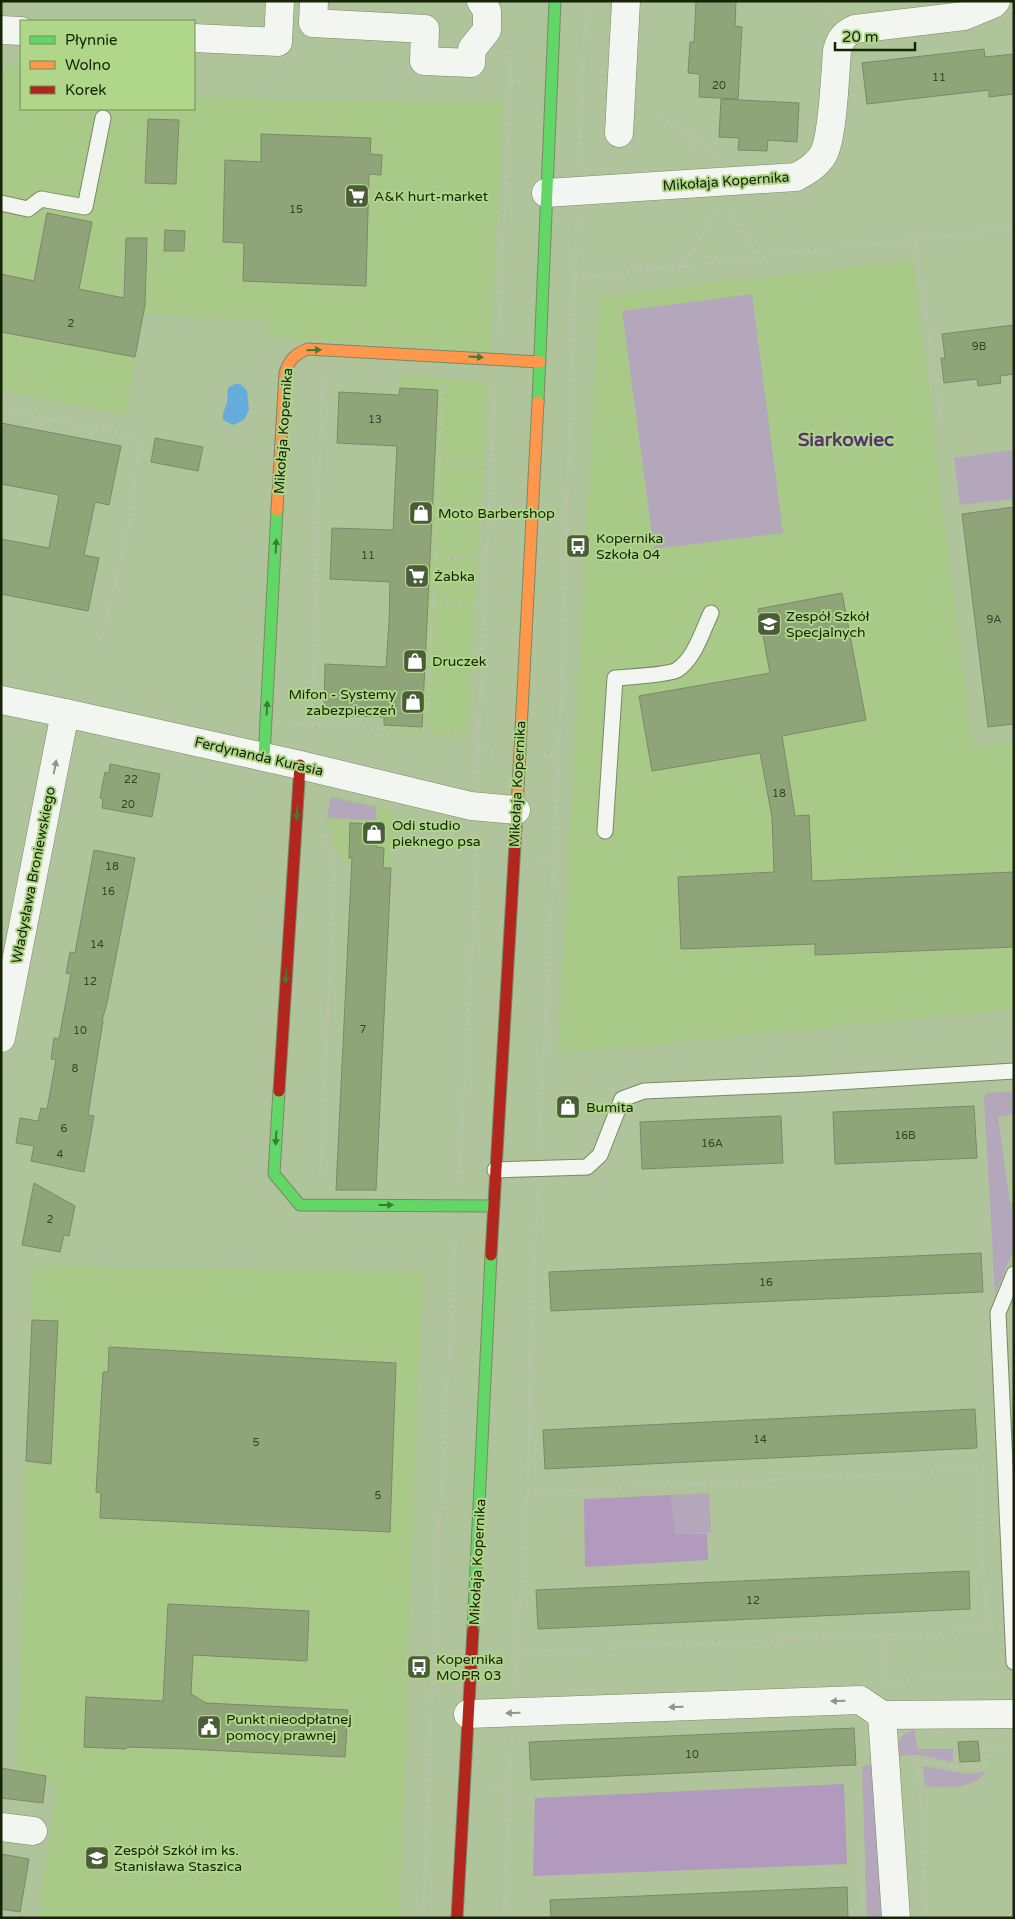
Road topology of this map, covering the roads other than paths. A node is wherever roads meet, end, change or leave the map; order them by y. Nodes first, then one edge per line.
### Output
1 (280, 1) edge
2 (314, 1) edge
3 (480, 1) edge
4 (555, 1) edge
5 (626, 1) edge
6 (996, 1) edge
7 (1, 30) edge
8 (20, 31) edge
9 (195, 38) edge
10 (103, 118) dead end
11 (619, 133) dead end
12 (546, 193) junction
13 (1, 203) edge
14 (540, 362) junction
15 (711, 614) dead end
16 (1, 700) edge
17 (65, 713) junction
18 (264, 757) junction
19 (300, 765) junction
20 (516, 810) junction
21 (605, 831) dead end
22 (1, 1038) edge
23 (1014, 1071) edge
24 (496, 1170) junction
25 (494, 1206) junction
26 (1014, 1274) edge
27 (1013, 1630) edge
28 (1007, 1665) edge
29 (871, 1708) junction
30 (468, 1714) junction
31 (1014, 1714) edge
32 (1, 1827) edge
33 (33, 1831) dead end
34 (457, 1918) edge
35 (896, 1918) edge

1 - 9 street
2 - 3 street
4 - 12 street, Mikołaja Kopernika
5 - 11 street
6 - 12 street, Mikołaja Kopernika
7 - 8 street
10 - 13 lane
12 - 14 street, Mikołaja Kopernika
18 -> 14 street, Mikołaja Kopernika
14 - 20 street, Mikołaja Kopernika
15 - 21 lane
16 - 17 street, Ferdynanda Kurasia
17 - 18 street, Ferdynanda Kurasia
22 -> 17 street, Władysława Broniewskiego
18 - 19 street, Ferdynanda Kurasia
19 - 20 street, Ferdynanda Kurasia
19 -> 25 street
20 - 24 street, Mikołaja Kopernika
23 - 24 lane
24 - 25 street, Mikołaja Kopernika
25 - 30 street, Mikołaja Kopernika
26 - 27 lane
27 - 28 lane
29 -> 30 street
29 - 31 street
29 - 35 street
30 - 34 street, Mikołaja Kopernika
32 - 33 street

